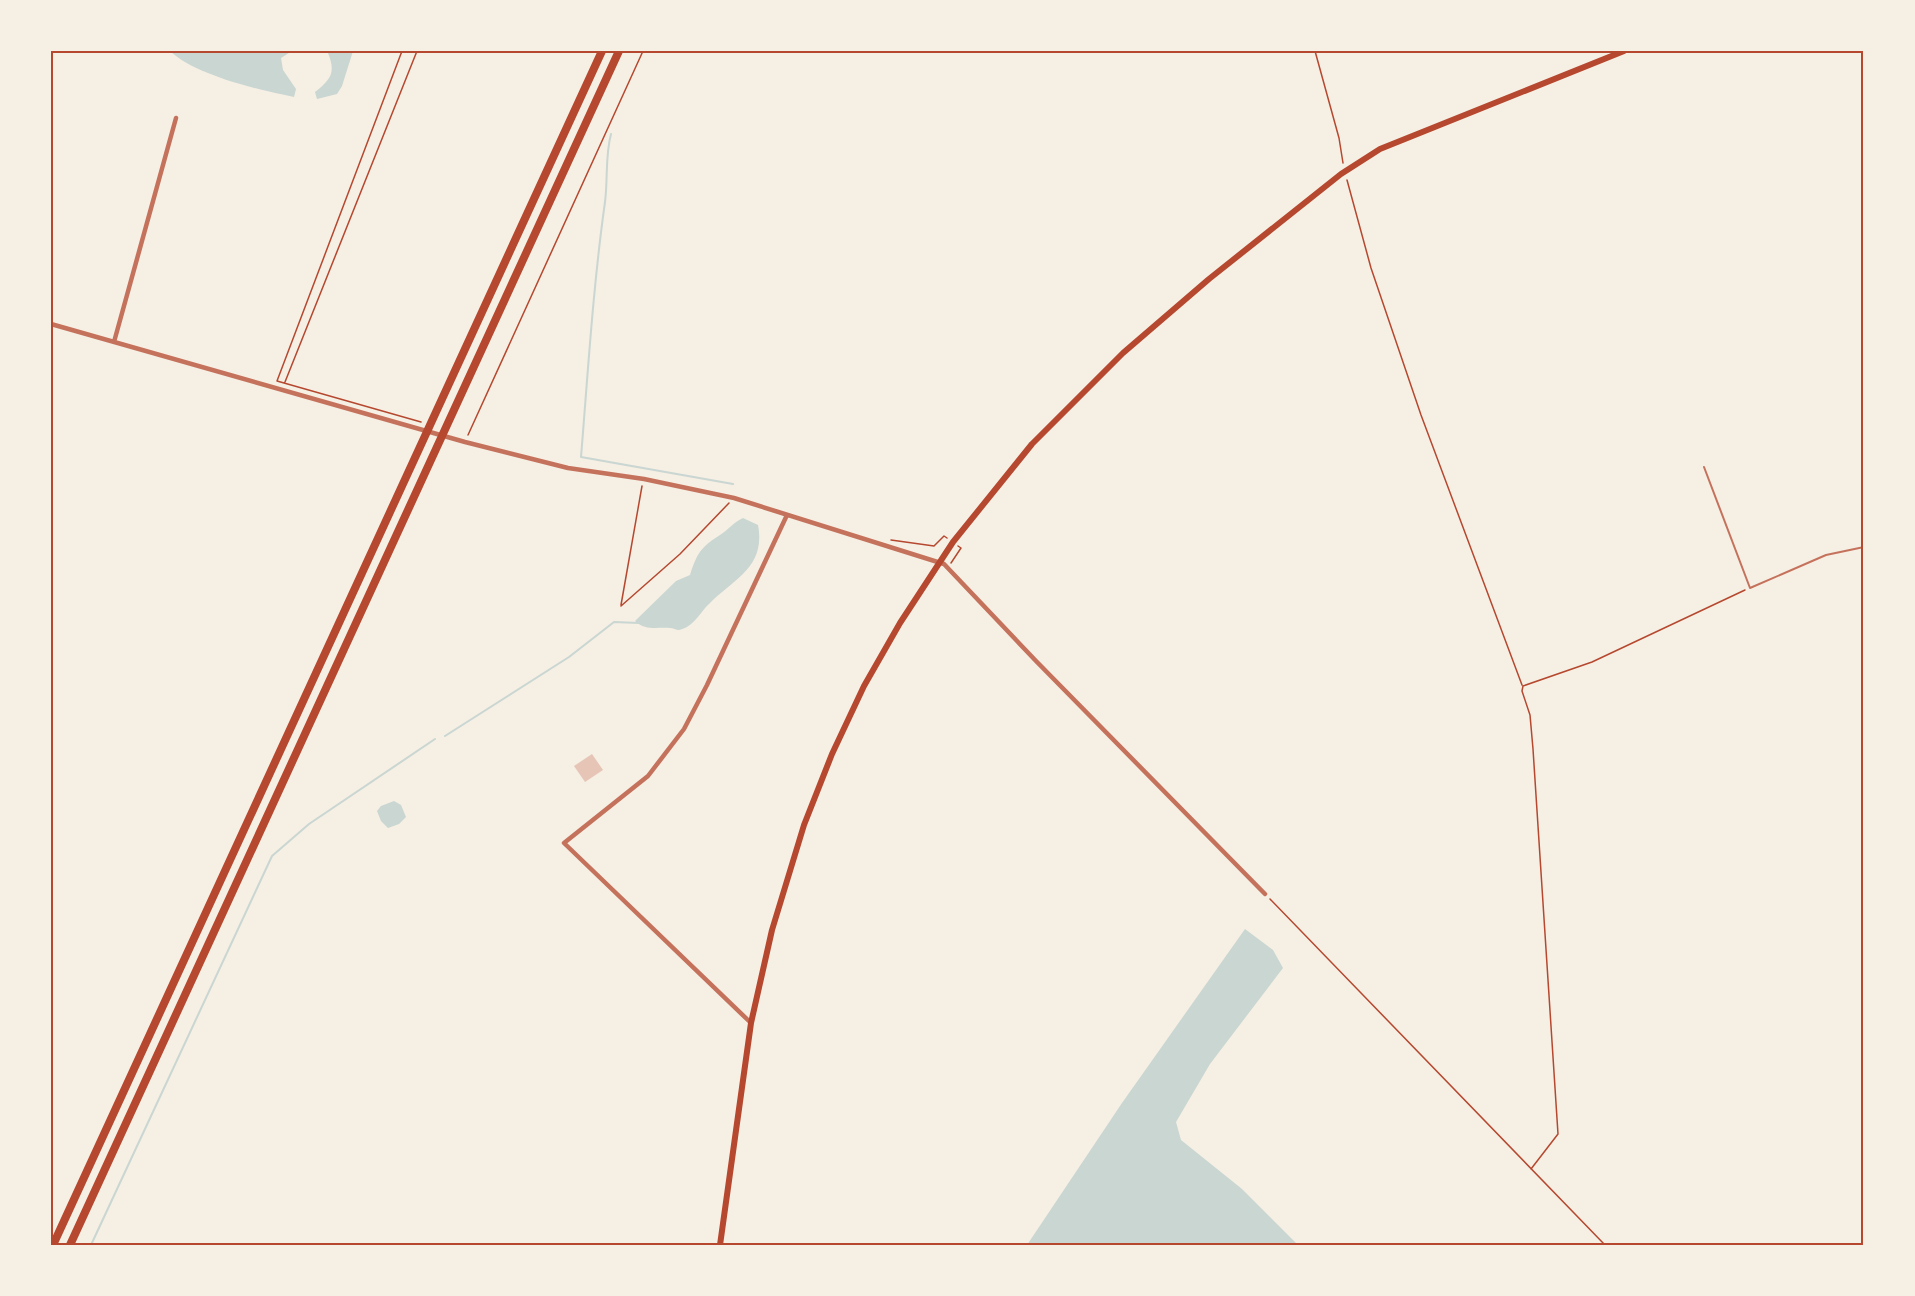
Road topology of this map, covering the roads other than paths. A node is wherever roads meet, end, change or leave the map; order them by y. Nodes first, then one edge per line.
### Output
1 (602, 51) edge
2 (619, 51) edge
3 (1624, 51) edge
4 (176, 118) dead end
5 (51, 324) edge
6 (114, 342) junction
7 (1704, 467) dead end
8 (787, 515) junction
9 (1864, 547) edge
10 (938, 563) junction
11 (1265, 894) road end
12 (751, 1023) junction
13 (53, 1245) edge
14 (70, 1245) edge
15 (720, 1245) edge

1 - 13 highway
2 - 14 highway
3 - 10 main road
4 - 6 street
5 - 6 street
6 - 8 street
7 - 9 lane
8 - 10 street
8 - 12 street
10 - 11 street
10 - 12 main road
12 - 15 main road

